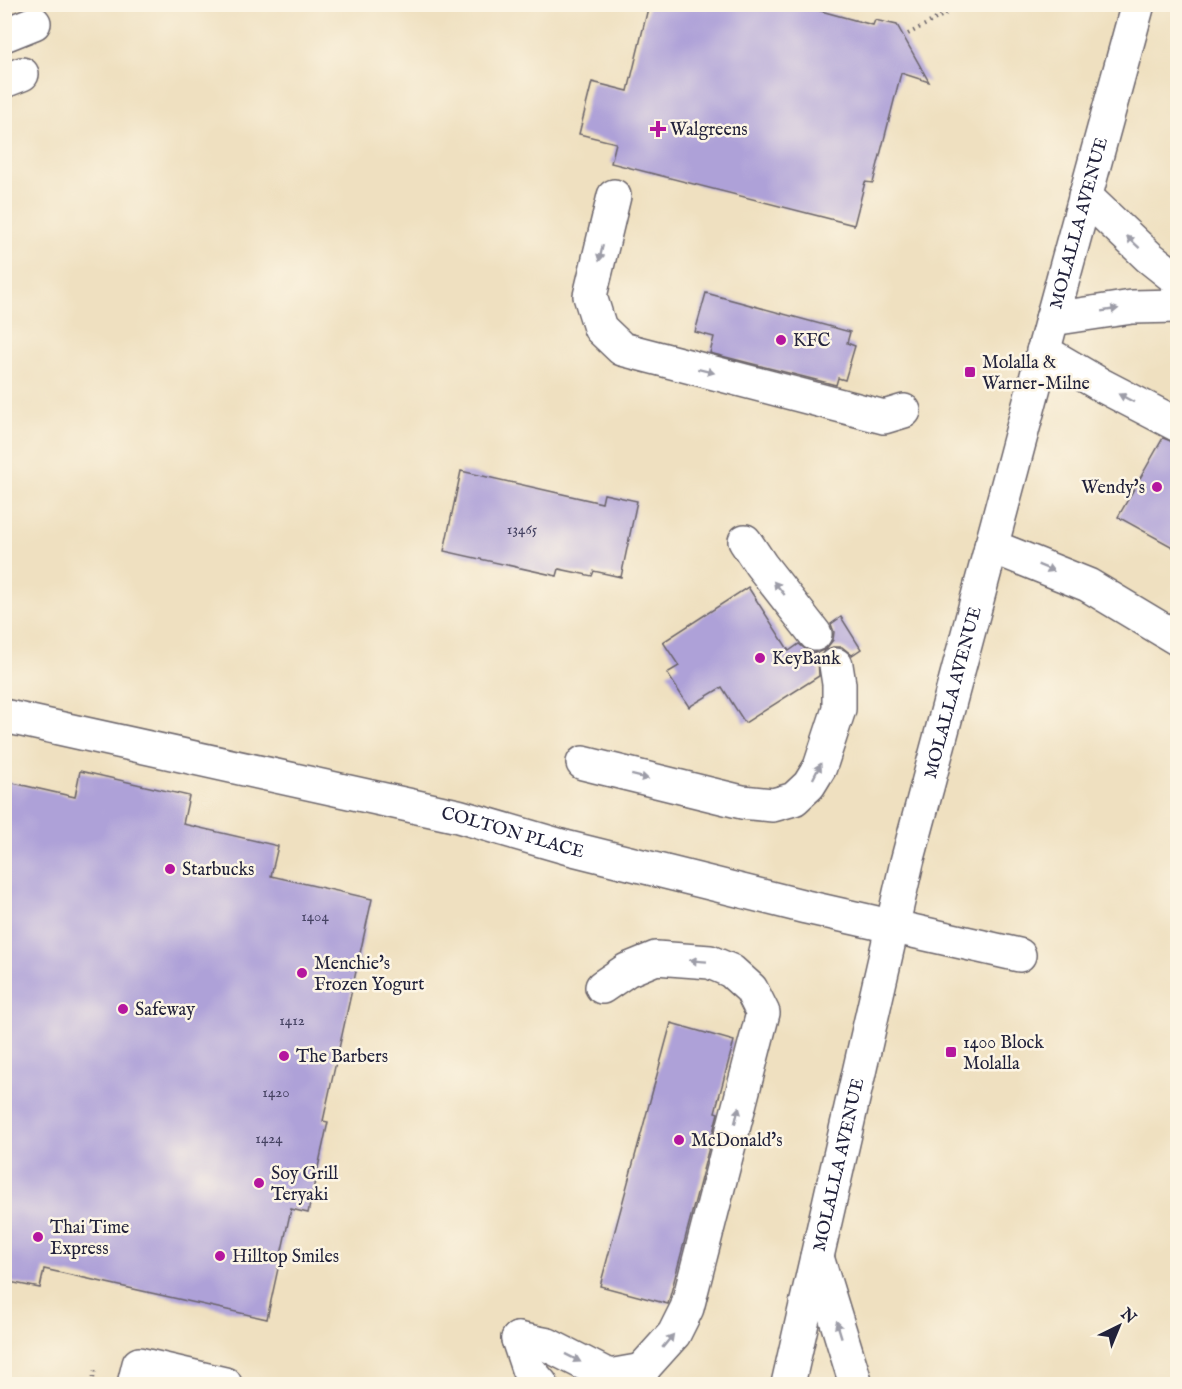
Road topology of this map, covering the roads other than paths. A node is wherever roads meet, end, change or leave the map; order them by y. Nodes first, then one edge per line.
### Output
1 (1138, 4) edge
2 (614, 196) dead end
3 (1085, 196) junction
4 (1178, 280) edge
5 (1178, 306) edge
6 (1052, 319) junction
7 (1043, 351) junction
8 (904, 411) dead end
9 (1178, 425) edge
10 (745, 541) dead end
11 (991, 546) junction
12 (815, 634) dead end
13 (1178, 639) edge
14 (836, 665) dead end
15 (4, 716) edge
16 (583, 763) dead end
17 (892, 926) junction
18 (1019, 955) dead end
19 (602, 987) dead end
20 (817, 1257) junction
21 (636, 1377) edge
22 (784, 1381) edge
23 (135, 1384) edge
24 (225, 1384) edge
25 (541, 1384) edge
26 (856, 1384) edge

1 - 3 main road, MOLALLA AVENUE
2 -> 8 main road
4 -> 3 main road
3 - 6 main road, MOLALLA AVENUE
6 -> 5 main road
6 - 7 main road, MOLALLA AVENUE
9 -> 7 main road
7 - 11 main road, MOLALLA AVENUE
12 -> 10 main road
11 -> 13 main road
11 - 17 main road, MOLALLA AVENUE
16 -> 14 main road
15 - 17 main road, COLTON PLACE
17 - 18 main road, COLTON PLACE
17 - 20 main road, MOLALLA AVENUE
21 -> 19 main road
20 - 22 main road, MOLALLA AVENUE
26 -> 20 main road
25 -> 21 main road
23 - 24 main road

